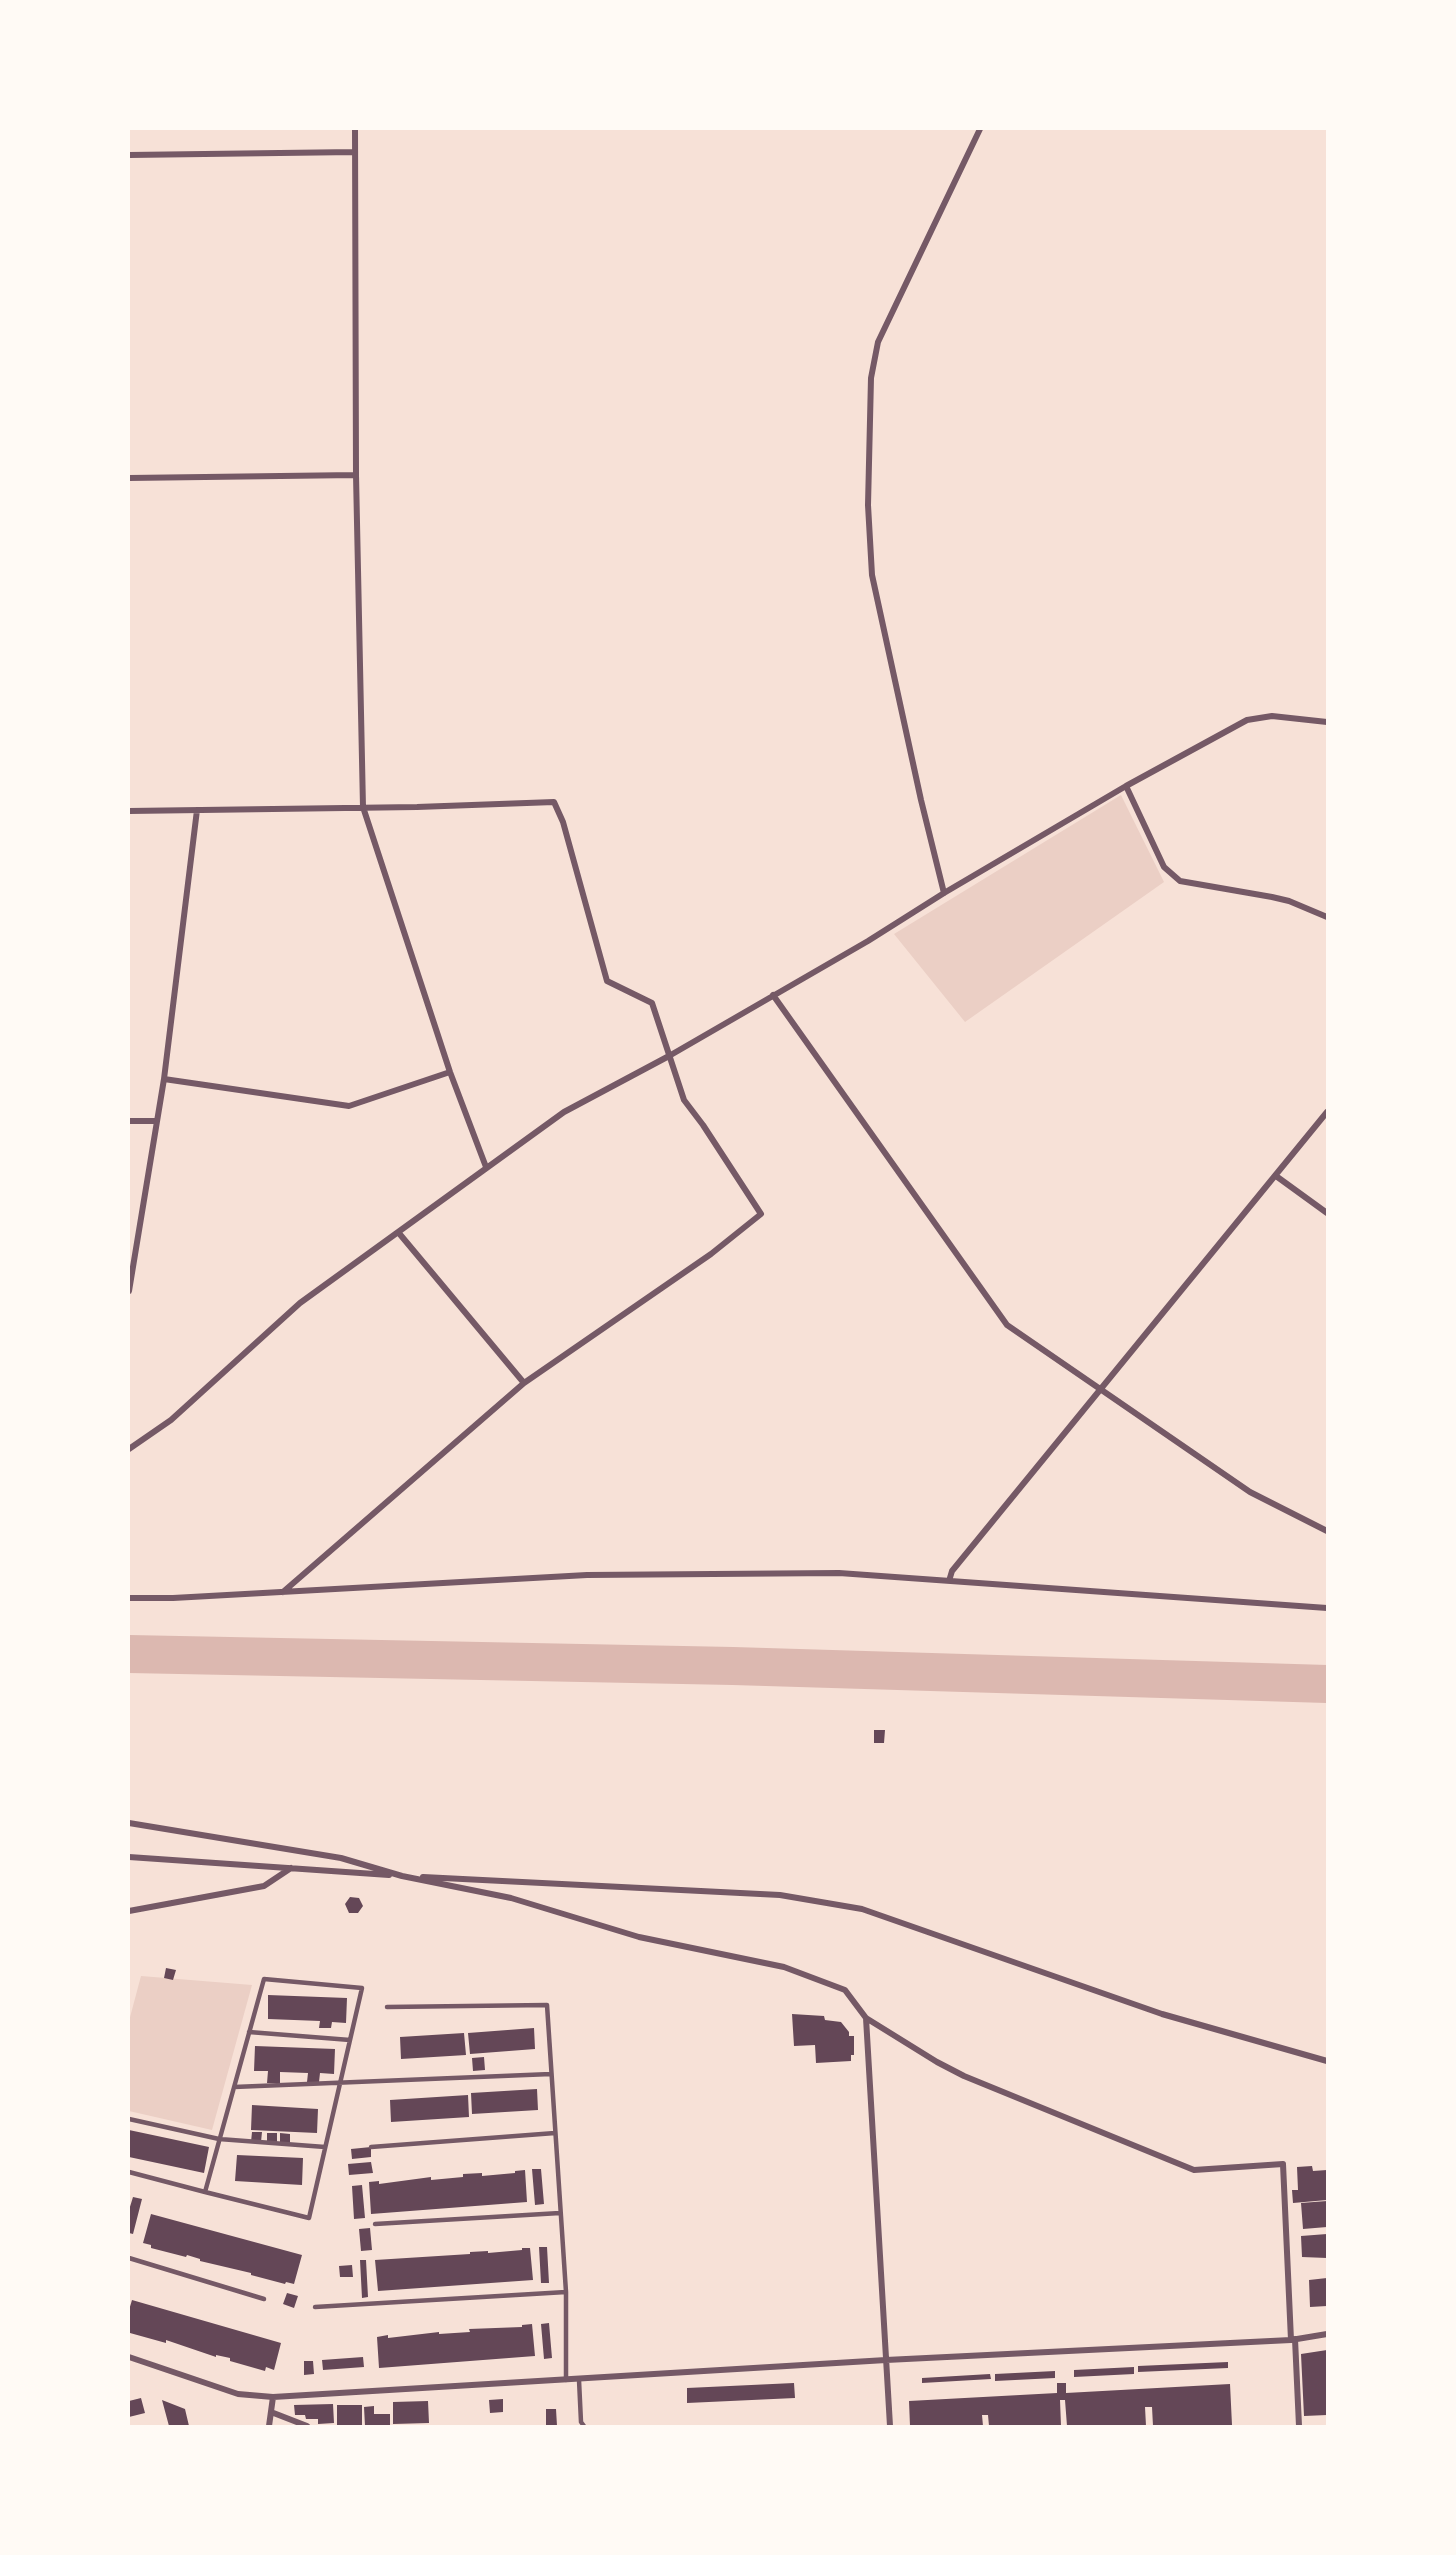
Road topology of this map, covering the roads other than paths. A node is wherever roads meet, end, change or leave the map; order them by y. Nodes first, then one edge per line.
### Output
1 (355, 129) edge
2 (980, 129) edge
3 (355, 152) junction
4 (129, 155) edge
5 (356, 475) junction
6 (129, 478) edge
7 (1327, 722) edge
8 (1126, 786) junction
9 (363, 807) junction
10 (197, 810) junction
11 (129, 811) edge
12 (944, 893) junction
13 (1327, 917) edge
14 (773, 995) junction
15 (669, 1056) junction
16 (450, 1072) junction
17 (164, 1079) junction
18 (1327, 1112) edge
19 (129, 1121) edge
20 (157, 1121) junction
21 (486, 1167) junction
22 (1276, 1176) junction
23 (1327, 1214) edge
24 (398, 1232) junction
25 (129, 1291) edge
26 (524, 1383) junction
27 (1102, 1388) junction
28 (129, 1449) edge
29 (1327, 1531) edge
30 (949, 1581) junction
31 (283, 1592) junction
32 (129, 1598) edge
33 (1327, 1608) edge
34 (129, 1823) edge
35 (129, 1857) edge
36 (291, 1868) junction
37 (402, 1875) junction
38 (129, 1911) edge
39 (387, 2007) dead end
40 (866, 2018) junction
41 (249, 2032) junction
42 (350, 2040) junction
43 (1327, 2061) edge
44 (551, 2074) junction
45 (340, 2083) junction
46 (234, 2087) junction
47 (129, 2118) edge
48 (555, 2133) junction
49 (219, 2139) junction
50 (325, 2147) junction
51 (371, 2147) dead end
52 (129, 2172) edge
53 (205, 2192) junction
54 (560, 2213) junction
55 (375, 2224) dead end
56 (129, 2258) edge
57 (566, 2292) junction
58 (264, 2299) dead end
59 (315, 2307) dead end
60 (1327, 2334) edge
61 (1293, 2339) junction
62 (129, 2357) edge
63 (886, 2360) junction
64 (566, 2380) junction
65 (579, 2380) junction
66 (273, 2397) junction
67 (272, 2412) junction
68 (269, 2426) edge
69 (307, 2426) edge
70 (584, 2426) edge
71 (890, 2426) edge
72 (1299, 2426) edge

1 - 3 street
2 - 12 street
3 - 4 street
3 - 5 street
5 - 6 street
5 - 9 street
7 - 8 street
8 - 12 street
8 - 13 street
9 - 10 street
9 - 15 street
9 - 16 street
10 - 11 street
10 - 17 street
12 - 14 street
14 - 15 street
14 - 27 street
15 - 21 street
15 - 26 street
16 - 17 street
16 - 21 street
17 - 20 street
18 - 22 street
19 - 20 street
20 - 25 street
21 - 24 street
22 - 23 street
22 - 27 street
24 - 26 street
24 - 28 street
26 - 31 street
27 - 29 street
27 - 30 street
30 - 31 street
30 - 33 street
31 - 32 street
34 - 37 street
35 - 36 street
36 - 37 street
36 - 38 street
37 - 40 street
37 - 43 street
39 - 44 lane
40 - 61 street
40 - 63 street
41 - 42 lane
41 - 42 lane
41 - 46 lane
42 - 45 lane
44 - 45 lane
44 - 48 lane
45 - 46 lane
45 - 50 lane
46 - 49 lane
47 - 49 lane
48 - 51 lane
48 - 54 lane
49 - 50 lane
49 - 53 lane
50 - 53 lane
52 - 53 lane
54 - 55 lane
54 - 57 lane
56 - 58 lane
57 - 59 lane
57 - 64 lane
60 - 61 street
61 - 63 street
61 - 72 street
62 - 66 street
63 - 65 street
63 - 71 street
64 - 65 street
64 - 66 street
65 - 70 lane
66 - 67 street
67 - 68 street
67 - 69 street

